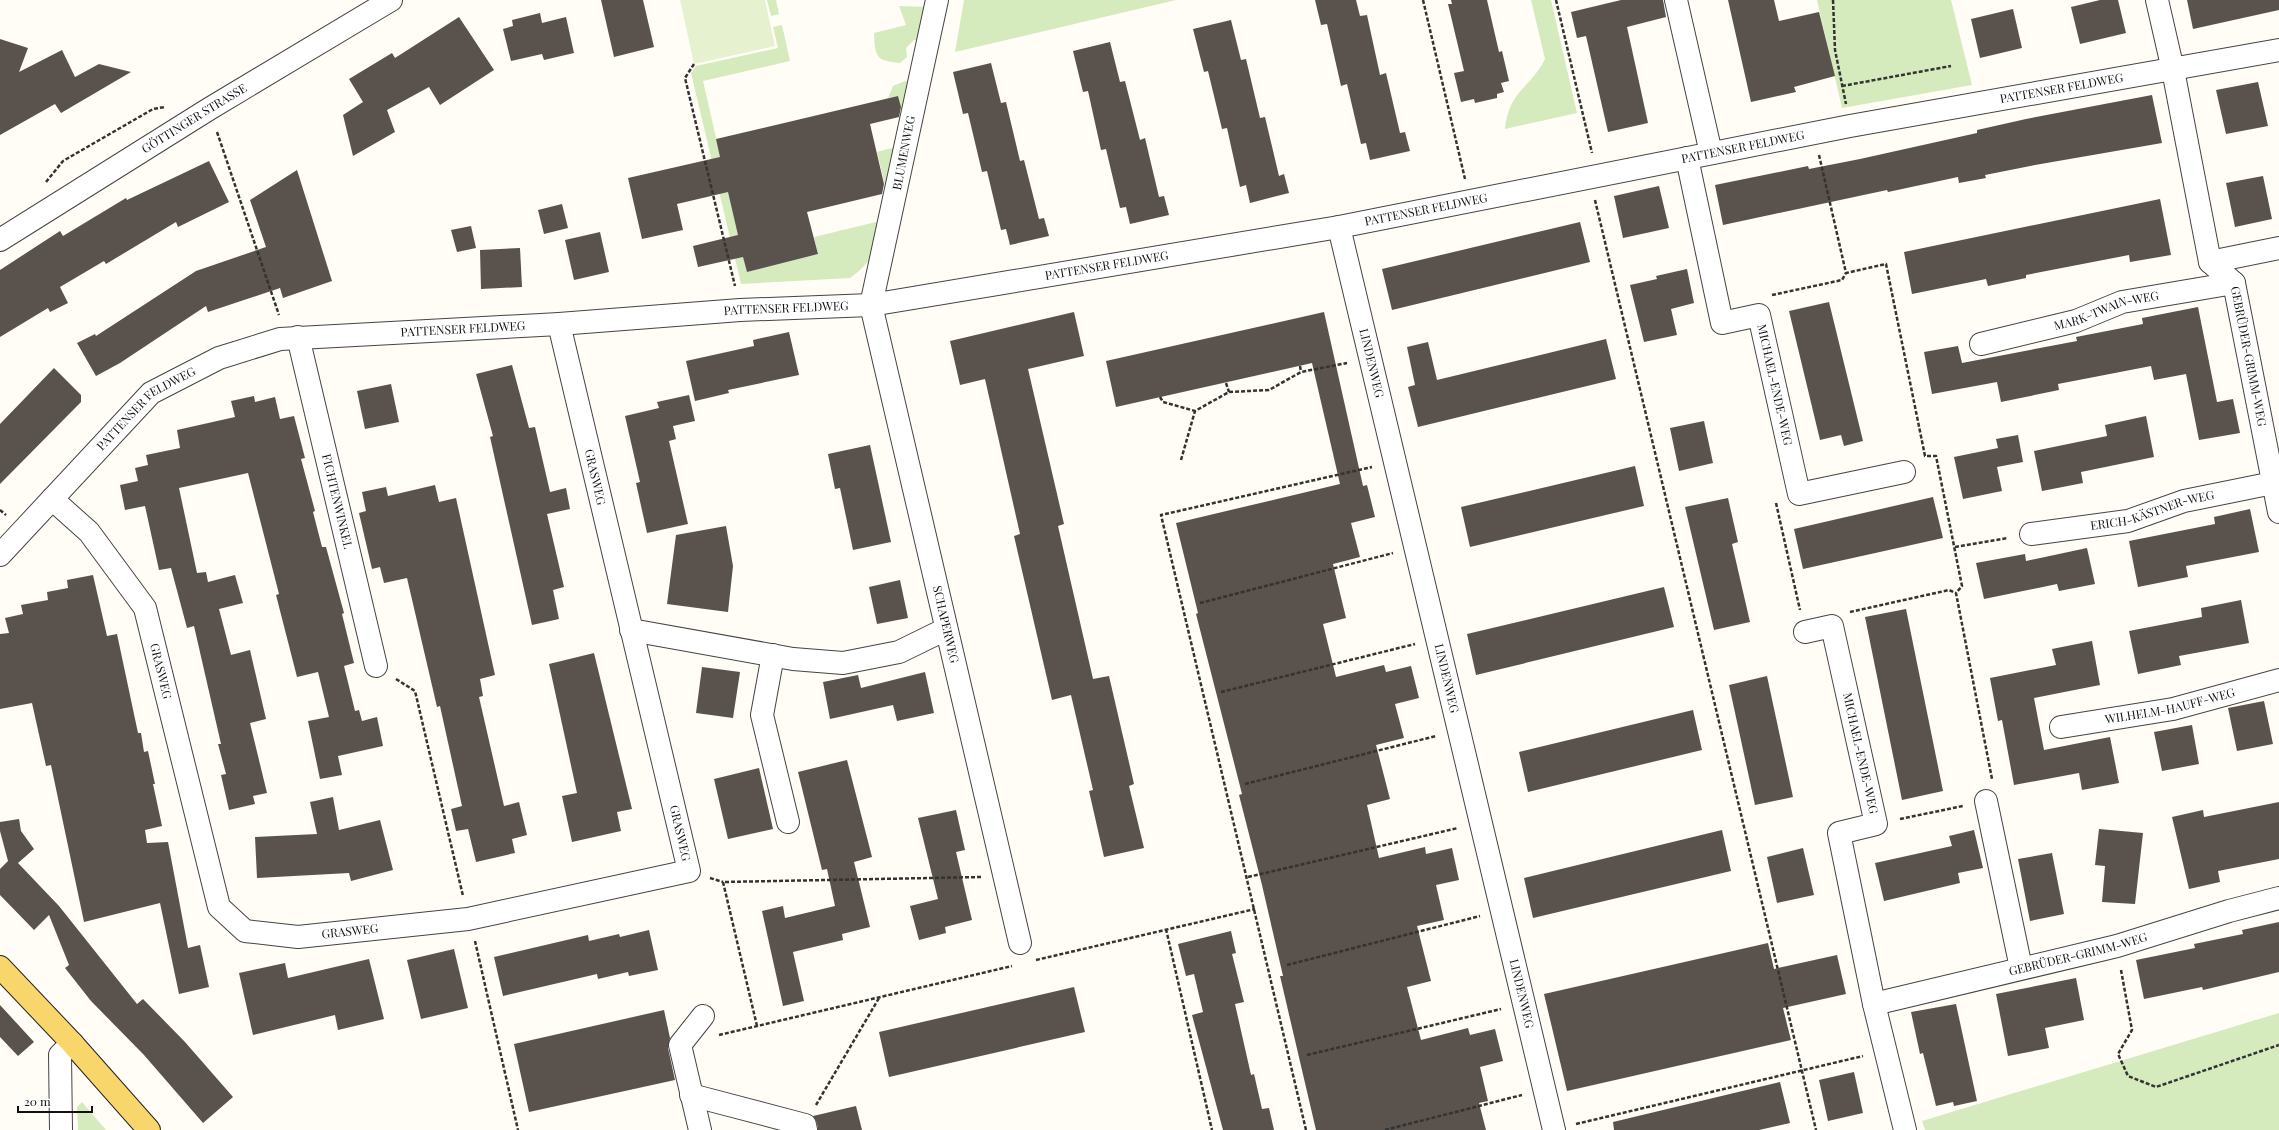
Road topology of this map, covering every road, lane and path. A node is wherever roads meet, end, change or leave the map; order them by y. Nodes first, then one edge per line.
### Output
1 (391, 0) edge
2 (937, 0) edge
3 (1423, 0) edge
4 (1556, 0) edge
5 (1676, 0) edge
6 (1833, 0) edge
7 (2156, 0) edge
8 (2279, 50) edge
9 (694, 64) dead end
10 (1951, 66) dead end
11 (2173, 70) junction
12 (1842, 86) junction
13 (209, 109) junction
14 (1850, 126) junction
15 (1814, 133) junction
16 (1711, 153) junction
17 (1687, 158) junction
18 (1594, 178) junction
19 (1470, 200) junction
20 (1339, 227) junction
21 (0, 240) edge
22 (2279, 248) edge
23 (2210, 262) junction
24 (1846, 273) junction
25 (2234, 283) junction
26 (1765, 296) dead end
27 (871, 305) junction
28 (740, 310) junction
29 (560, 324) junction
30 (292, 338) junction
31 (1981, 344) dead end
32 (1370, 357) junction
33 (1300, 366) dead end
34 (1301, 372) junction
35 (1226, 383) dead end
36 (1229, 392) junction
37 (1160, 397) dead end
38 (1195, 412) junction
39 (2273, 447) edge
40 (1181, 460) dead end
41 (1395, 462) junction
42 (1904, 472) dead end
43 (2273, 483) junction
44 (1799, 494) junction
45 (52, 499) junction
46 (2279, 512) edge
47 (2031, 534) joint
48 (1415, 547) junction
49 (1955, 547) junction
50 (0, 555) edge
51 (1956, 593) junction
52 (1200, 603) dead end
53 (1832, 626) junction
54 (631, 630) junction
55 (946, 630) junction
56 (1805, 632) joint
57 (1437, 638) junction
58 (773, 655) junction
59 (376, 666) joint
60 (2279, 680) edge
61 (1221, 692) dead end
62 (2061, 727) dead end
63 (1459, 730) junction
64 (1244, 784) dead end
65 (1986, 801) junction
66 (788, 822) dead end
67 (1480, 822) junction
68 (1876, 824) junction
69 (1004, 877) junction
70 (1248, 877) junction
71 (2279, 898) edge
72 (1255, 909) junction
73 (1502, 910) junction
74 (468, 919) junction
75 (1166, 929) junction
76 (1020, 943) dead end
77 (2117, 946) junction
78 (1033, 961) dead end
79 (1018, 964) dead end
80 (1286, 965) dead end
81 (0, 968) edge
82 (2022, 968) junction
83 (879, 998) junction
84 (1524, 1003) junction
85 (1874, 1004) junction
86 (703, 1016) dead end
87 (757, 1026) junction
88 (718, 1036) dead end
89 (72, 1043) junction
90 (2279, 1045) edge
91 (1886, 1050) junction
92 (1307, 1055) dead end
93 (1802, 1070) junction
94 (1544, 1089) junction
95 (692, 1095) junction
96 (805, 1127) edge
97 (1554, 1129) edge
98 (61, 1130) edge
99 (149, 1130) edge
100 (518, 1130) edge
101 (700, 1130) edge
102 (1212, 1130) edge
103 (1306, 1130) edge
104 (1384, 1130) edge
105 (1816, 1130) edge
106 (1905, 1130) edge

1 - 13 street, GÖTTINGER STRASSE
2 - 27 street, BLUMENWEG
3 - 19 path
4 - 18 path
5 - 16 street
6 - 12 path
7 - 11 street
8 - 11 street, PATTENSER FELDWEG
9 - 28 path
10 - 12 path
11 - 14 street, PATTENSER FELDWEG
11 - 23 street
12 - 14 path
13 - 21 street, GÖTTINGER STRASSE
13 - 30 path
14 - 15 street, PATTENSER FELDWEG
15 - 16 street, PATTENSER FELDWEG
15 - 24 path
16 - 17 street, PATTENSER FELDWEG
17 - 18 street, PATTENSER FELDWEG
17 - 44 street, MICHAEL-ENDE-WEG
18 - 19 street, PATTENSER FELDWEG
18 - 93 path
19 - 20 street, PATTENSER FELDWEG
20 - 27 street, PATTENSER FELDWEG
20 - 32 street, LINDENWEG
22 - 23 street
23 - 25 street, GEBRÜDER-GRIMM-WEG
24 - 26 path
24 - 49 path
25 - 31 street, MARK-TWAIN-WEG
25 - 39 street, GEBRÜDER-GRIMM-WEG
27 - 28 street, PATTENSER FELDWEG
27 - 55 street, SCHAPERWEG
28 - 29 street, PATTENSER FELDWEG
29 - 30 street, PATTENSER FELDWEG
29 - 54 street, GRASWEG
30 - 45 street, PATTENSER FELDWEG
30 - 59 street, FICHTENWINKEL
32 - 34 path
32 - 41 street, LINDENWEG
33 - 34 path
34 - 36 path
35 - 36 path
36 - 38 path
37 - 38 path
38 - 40 path
39 - 43 street, GEBRÜDER-GRIMM-WEG
41 - 48 street, LINDENWEG
41 - 70 path
42 - 44 street
43 - 46 street, GEBRÜDER-GRIMM-WEG
43 - 47 street, ERICH-KÄSTNER-WEG
44 - 56 path
45 - 50 street, PATTENSER FELDWEG
45 - 74 street, GRASWEG
47 - 49 path
48 - 52 path
48 - 57 street, LINDENWEG
49 - 51 path
51 - 53 path
51 - 65 path
53 - 56 street
53 - 68 street, MICHAEL-ENDE-WEG
54 - 58 street
54 - 74 street, GRASWEG
55 - 58 street
55 - 69 street, SCHAPERWEG
57 - 61 path
57 - 63 street, LINDENWEG
58 - 66 street
59 - 74 path
60 - 62 street, WILHELM-HAUFF-WEG
63 - 64 path
63 - 67 street, LINDENWEG
65 - 68 path
65 - 82 street
67 - 70 path
67 - 73 street, LINDENWEG
68 - 85 street, MICHAEL-ENDE-WEG
69 - 76 street, SCHAPERWEG
69 - 87 path
70 - 72 path
71 - 77 street, GEBRÜDER-GRIMM-WEG
72 - 75 path
72 - 103 path
73 - 80 path
73 - 84 street, LINDENWEG
74 - 100 path
75 - 78 path
75 - 102 path
77 - 82 street, GEBRÜDER-GRIMM-WEG
77 - 90 path
79 - 83 path
81 - 89 main road
82 - 85 street, GEBRÜDER-GRIMM-WEG
83 - 87 path
83 - 96 path
84 - 92 path
84 - 94 street, LINDENWEG
85 - 91 street, MICHAEL-ENDE-WEG
86 - 95 street
87 - 88 path
89 - 98 street
89 - 99 main road
91 - 93 path
91 - 106 street, MICHAEL-ENDE-WEG
93 - 97 path
93 - 105 path
94 - 97 street, LINDENWEG
94 - 104 path
95 - 96 street
95 - 101 street

